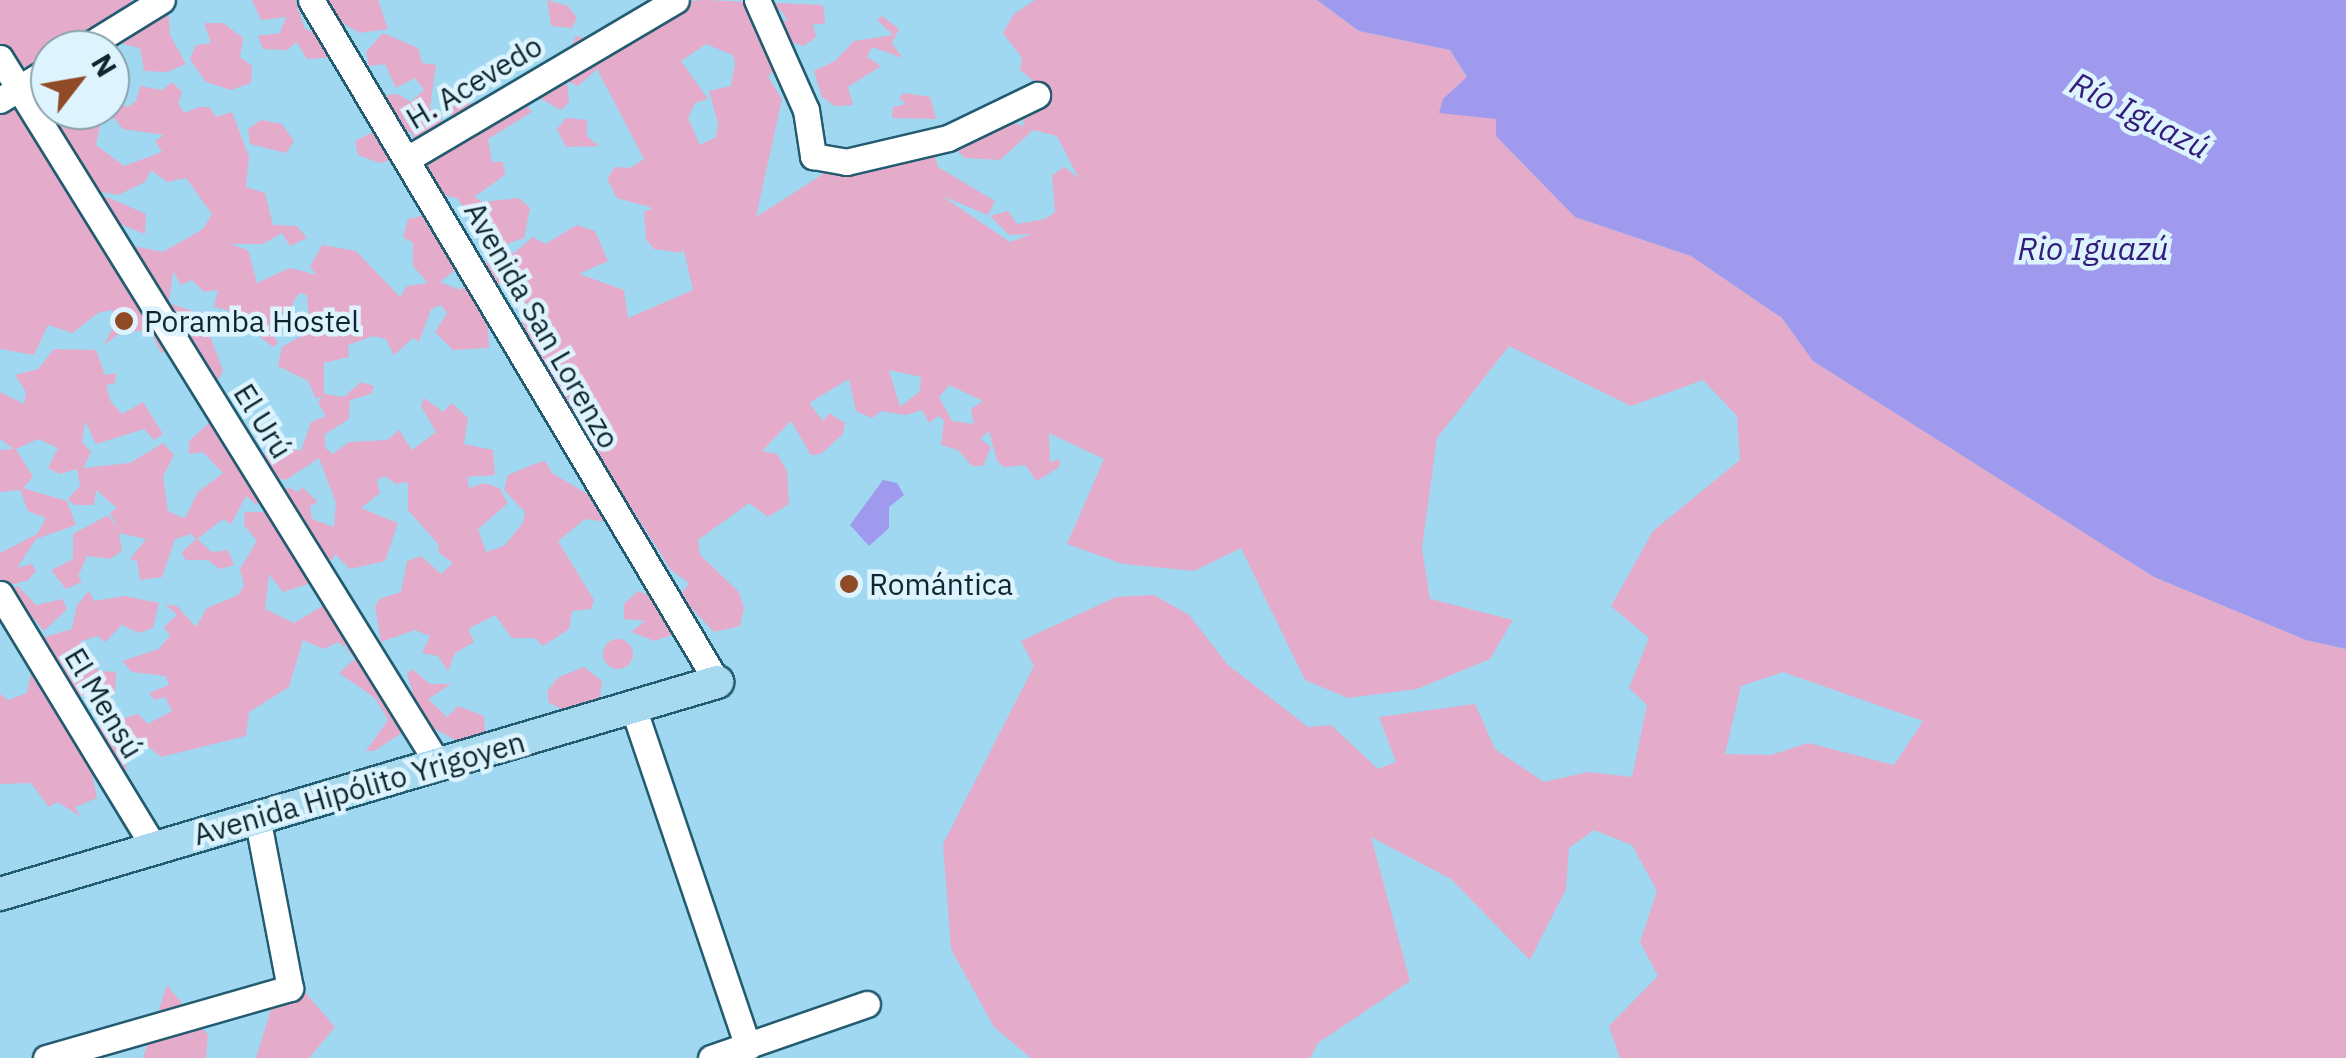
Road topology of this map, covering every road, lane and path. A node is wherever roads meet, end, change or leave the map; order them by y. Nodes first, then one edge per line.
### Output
1 (162, 0) edge
2 (311, 0) edge
3 (676, 0) edge
4 (757, 0) edge
5 (113, 30) edge
6 (0, 58) edge
7 (9, 95) edge
8 (1037, 95) dead end
9 (408, 158) junction
10 (0, 594) edge
11 (717, 682) joint
12 (633, 707) junction
13 (440, 767) junction
14 (257, 817) junction
15 (153, 846) junction
16 (0, 894) edge
17 (867, 1004) dead end
18 (748, 1047) junction
19 (99, 1049) edge
20 (46, 1058) edge
21 (711, 1058) edge

1 - 5 street
2 - 9 street, Avenida San Lorenzo
3 - 9 street, H. Acevedo
4 - 8 street
6 - 7 street, El Urú
7 - 13 street, El Urú
9 - 11 street, Avenida San Lorenzo
10 - 15 street, El Mensú
11 - 12 main road, Avenida Hipólito Yrigoyen
12 - 13 main road, Avenida Hipólito Yrigoyen
12 - 18 street
13 - 14 main road, Avenida Hipólito Yrigoyen
14 - 15 main road, Avenida Hipólito Yrigoyen
14 - 19 street
15 - 16 main road, Avenida Hipólito Yrigoyen
17 - 18 street
18 - 21 street
19 - 20 street

